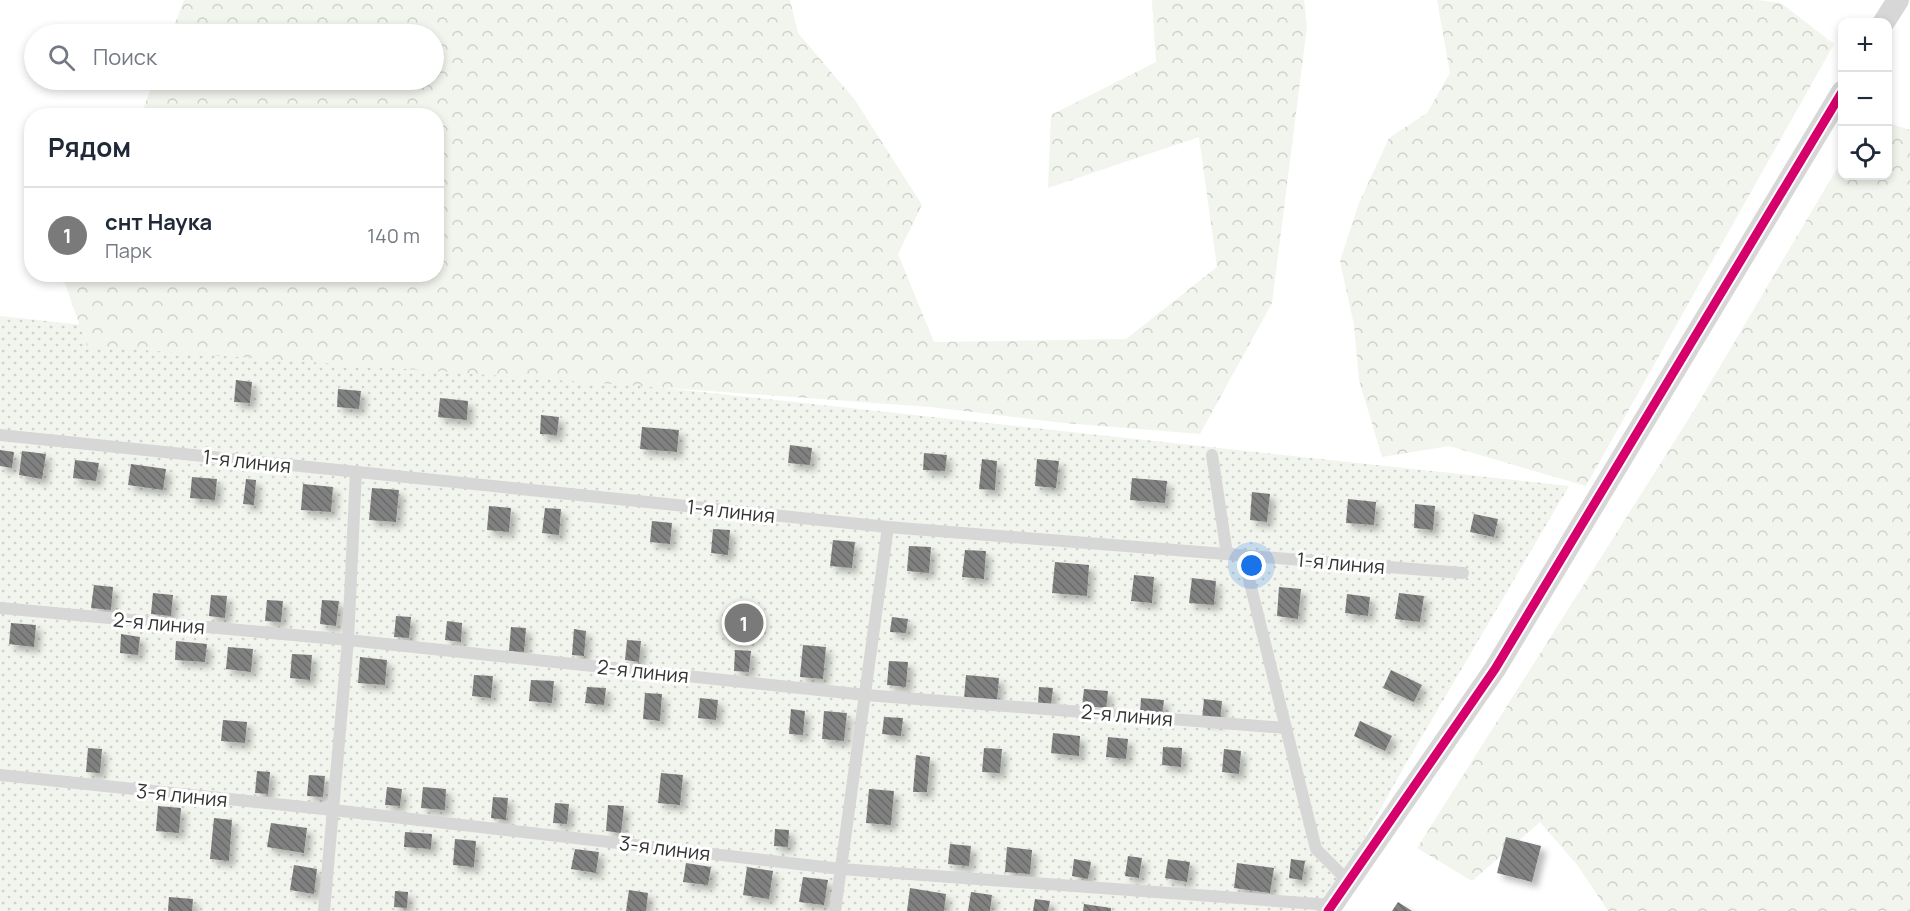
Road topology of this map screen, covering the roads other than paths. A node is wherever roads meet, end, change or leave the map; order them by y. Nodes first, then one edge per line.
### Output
1 (1898, 0) edge
2 (1887, 18) edge
3 (1838, 99) edge
4 (0, 435) edge
5 (1212, 455) dead end
6 (356, 472) junction
7 (888, 527) junction
8 (1227, 554) junction
9 (1243, 555) junction
10 (1463, 573) dead end
11 (0, 609) edge
12 (348, 640) junction
13 (866, 695) junction
14 (1286, 728) junction
15 (0, 775) edge
16 (333, 810) junction
17 (841, 869) junction
18 (1348, 881) junction
19 (1330, 908) edge
20 (324, 911) edge
21 (835, 911) edge

1 - 2 street
3 - 18 street
4 - 6 lane, 1-я линия
5 - 8 lane
6 - 7 lane, 1-я линия
6 - 12 lane
7 - 8 lane, 1-я линия
7 - 13 lane
8 - 9 lane, 1-я линия
9 - 10 lane, 1-я линия
9 - 14 lane
11 - 12 lane, 2-я линия
12 - 13 lane, 2-я линия
12 - 16 lane
13 - 14 lane, 2-я линия
13 - 17 lane
14 - 18 lane
15 - 16 lane, 3-я линия
16 - 17 lane, 3-я линия
16 - 20 lane
17 - 19 lane, 3-я линия
17 - 21 lane
18 - 19 street

